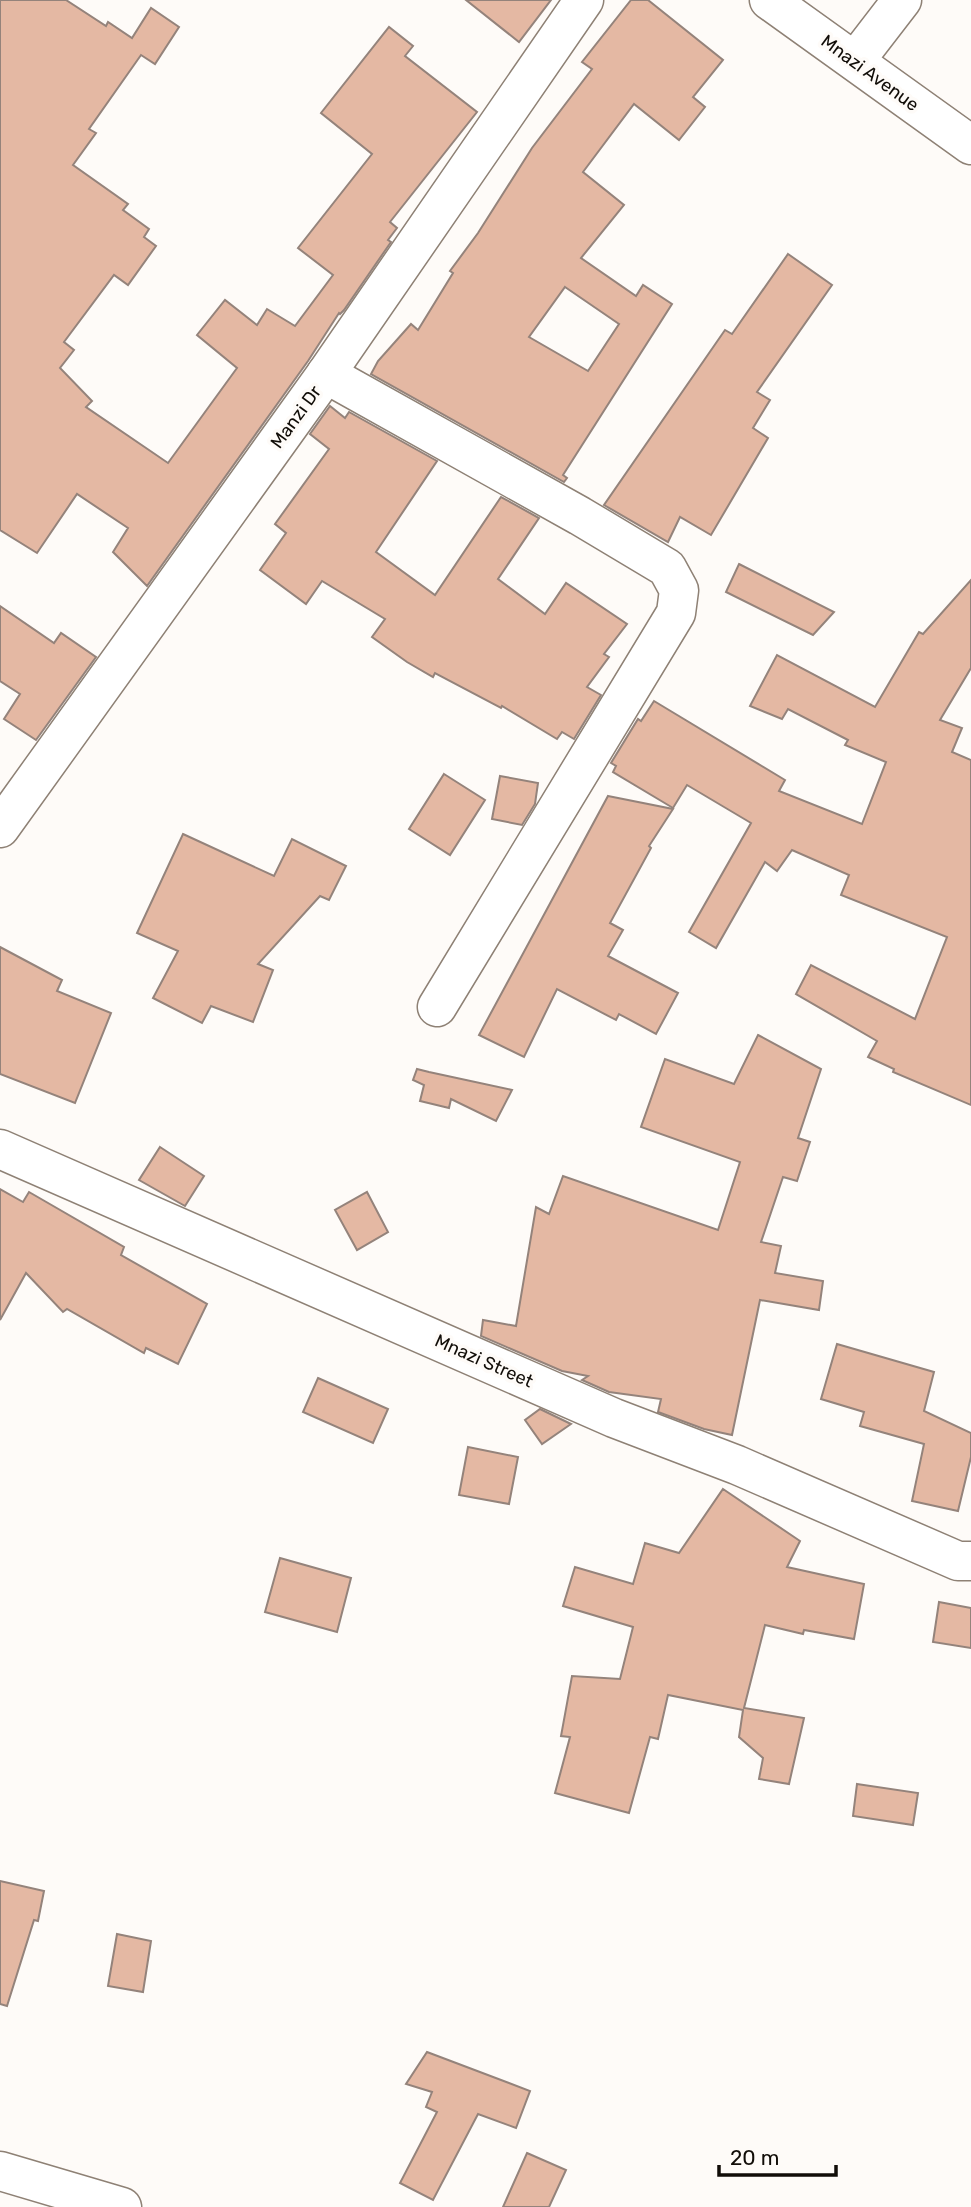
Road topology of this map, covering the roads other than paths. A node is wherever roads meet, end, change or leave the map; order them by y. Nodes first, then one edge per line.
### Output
1 (584, 0) edge
2 (769, 0) edge
3 (902, 0) edge
4 (855, 61) junction
5 (971, 145) edge
6 (326, 374) junction
7 (0, 828) edge
8 (437, 1007) dead end
9 (0, 1149) edge
10 (971, 1561) edge
11 (0, 2171) edge
12 (122, 2207) edge

1 - 6 street, Manzi Dr
2 - 4 street, Mnazi Avenue
3 - 4 street
4 - 5 street, Mnazi Avenue
6 - 7 street, Manzi Dr
6 - 8 street
9 - 10 street, Mnazi Street
11 - 12 street

